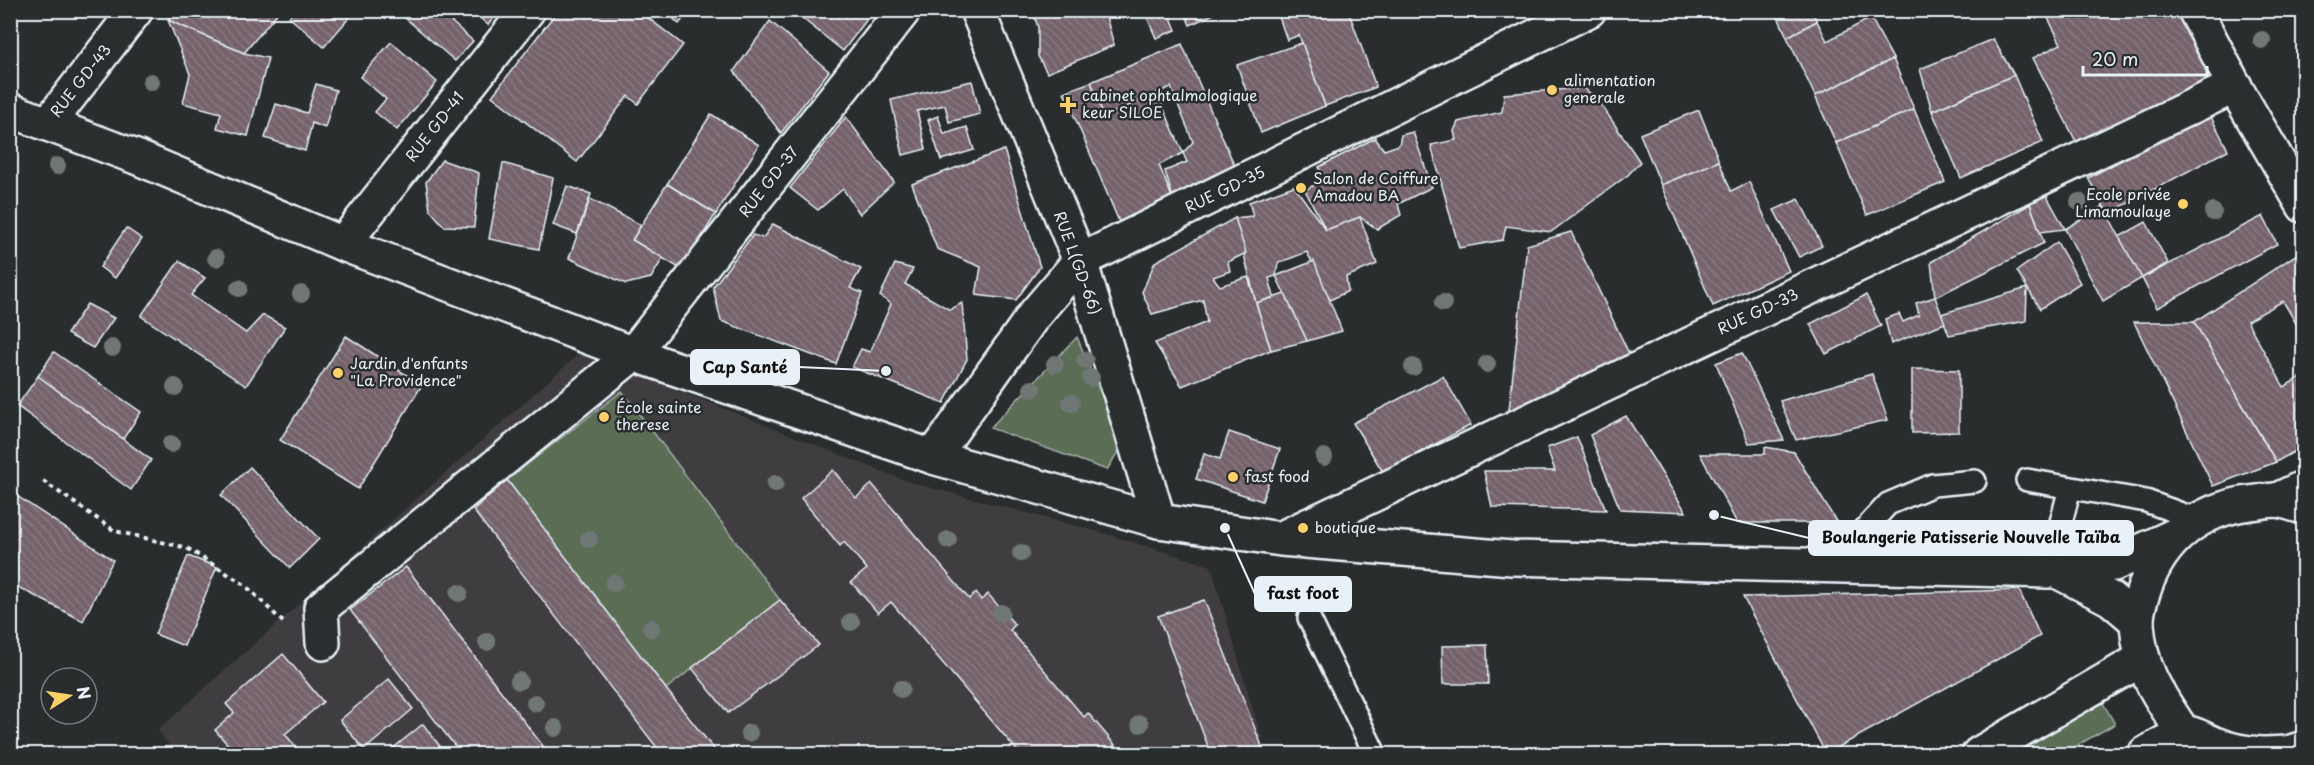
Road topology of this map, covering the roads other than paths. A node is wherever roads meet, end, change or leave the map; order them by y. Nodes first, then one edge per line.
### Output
1 (136, 10) edge
2 (528, 10) edge
3 (904, 10) edge
4 (977, 10) edge
5 (1589, 10) edge
6 (2195, 10) edge
7 (2235, 86) junction
8 (10, 110) edge
9 (48, 124) junction
10 (2304, 206) edge
11 (343, 243) junction
12 (1080, 261) junction
13 (633, 354) junction
14 (933, 457) junction
15 (2027, 480) dead end
16 (1975, 481) dead end
17 (2070, 488) junction
18 (2295, 498) edge
19 (1159, 521) junction
20 (2189, 526) junction
21 (1281, 538) junction
22 (1843, 566) junction
23 (2053, 571) junction
24 (1309, 618) dead end
25 (2137, 621) junction
26 (323, 643) dead end
27 (2142, 659) junction
28 (2193, 740) edge
29 (2281, 753) edge
30 (1375, 754) edge
31 (1979, 754) edge
32 (2145, 754) edge

1 - 9 street, RUE GD-43
2 - 11 street, RUE GD-41
3 - 13 street, RUE GD-37
4 - 12 street, RUE L(GD-66)
5 - 12 street, RUE GD-35
6 - 7 street
7 - 10 street
7 - 21 street, RUE GD-33
8 - 9 street
9 - 11 street
11 - 13 street
12 - 14 street, RUE GD-35
12 - 19 street, RUE L(GD-66)
13 - 14 street
13 - 26 street, RUE GD-37
14 - 19 street
15 - 17 lane
16 - 22 lane
17 - 20 lane
17 - 23 lane
18 - 20 street
19 - 21 street
20 - 23 street
20 - 25 street
21 - 22 street
22 - 23 street
23 - 25 street
24 - 30 lane
25 - 27 street
27 - 28 street
27 - 31 street
28 - 29 street
28 - 32 street

